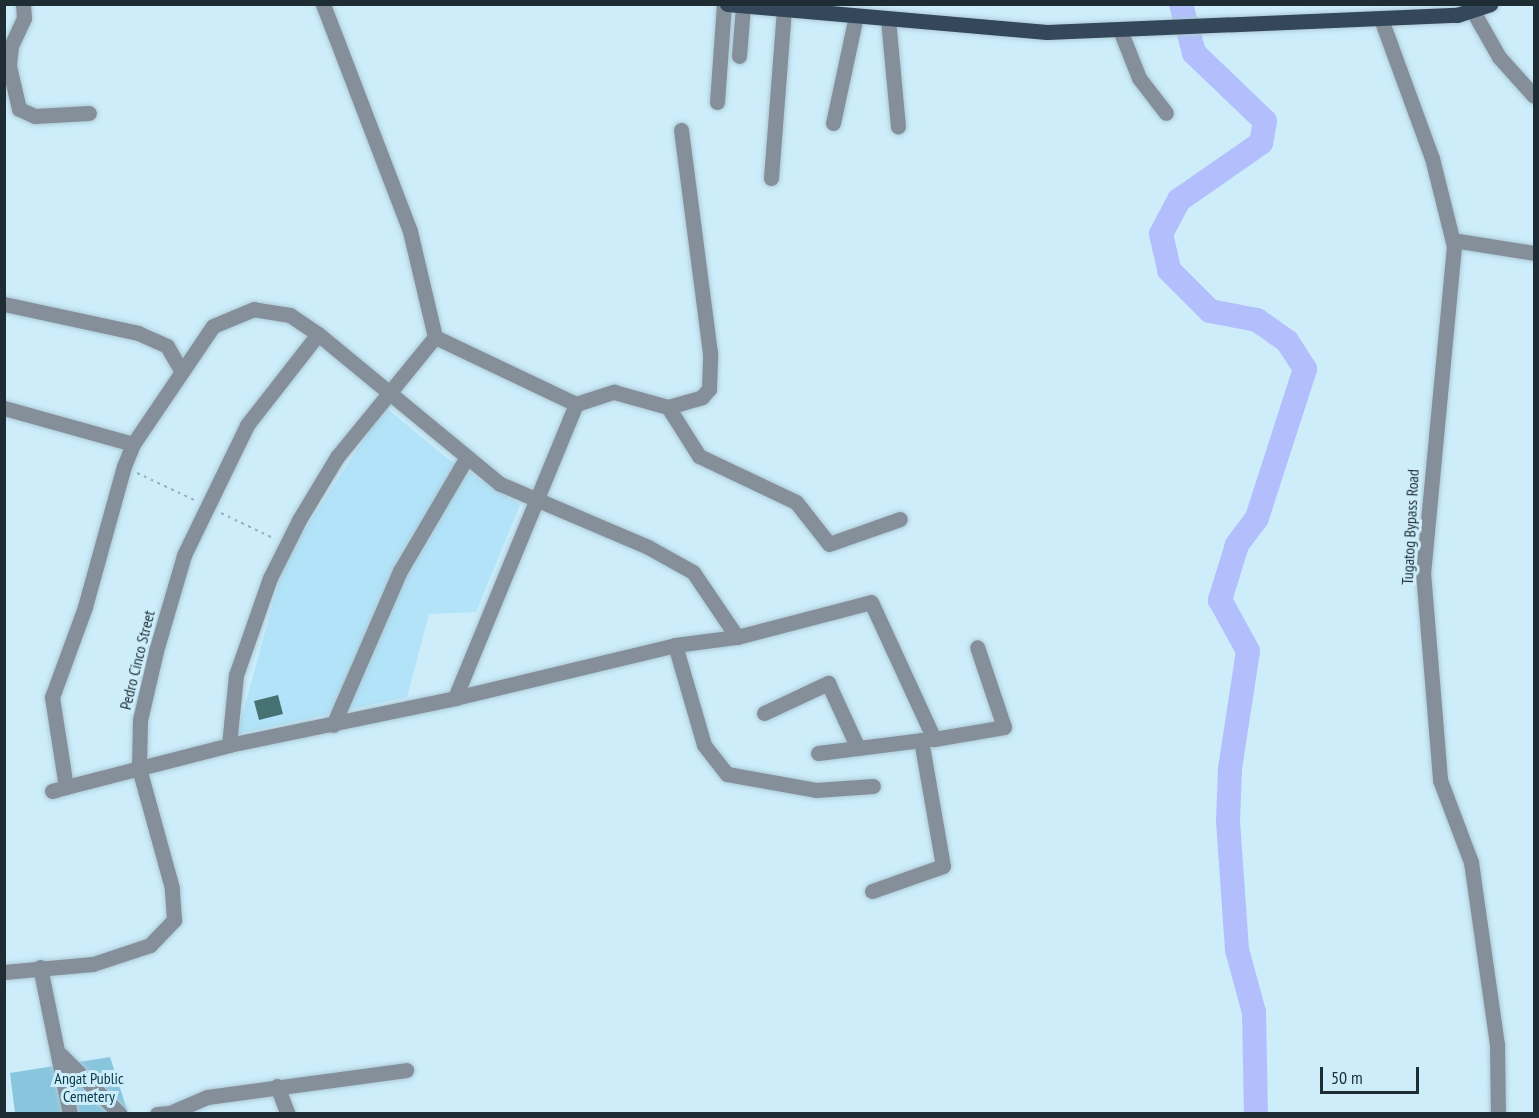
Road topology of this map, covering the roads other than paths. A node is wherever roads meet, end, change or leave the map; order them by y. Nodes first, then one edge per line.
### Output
1 (23, 4) edge
2 (323, 4) edge
3 (725, 4) edge
4 (1490, 4) edge
5 (743, 6) junction
6 (788, 8) edge
7 (1456, 10) edge
8 (849, 12) edge
9 (1474, 13) junction
10 (888, 19) junction
11 (1381, 19) junction
12 (1120, 30) junction
13 (739, 56) dead end
14 (1534, 96) edge
15 (717, 102) dead end
16 (89, 113) dead end
17 (1166, 113) dead end
18 (833, 123) dead end
19 (898, 127) dead end
20 (681, 130) dead end
21 (771, 178) dead end
22 (1453, 240) junction
23 (1534, 253) edge
24 (4, 304) edge
25 (318, 334) junction
26 (435, 337) junction
27 (181, 370) junction
28 (388, 392) junction
29 (576, 404) junction
30 (668, 407) junction
31 (4, 408) edge
32 (133, 444) junction
33 (467, 457) junction
34 (536, 501) junction
35 (900, 519) dead end
36 (736, 637) junction
37 (675, 645) junction
38 (977, 647) dead end
39 (455, 698) junction
40 (764, 713) dead end
41 (333, 725) junction
42 (928, 740) junction
43 (229, 745) junction
44 (857, 746) junction
45 (819, 753) dead end
46 (138, 768) junction
47 (873, 786) dead end
48 (872, 891) dead end
49 (40, 967) junction
50 (4, 972) edge
51 (61, 1054) junction
52 (406, 1070) dead end
53 (277, 1086) junction
54 (70, 1113) edge
55 (120, 1113) edge
56 (157, 1113) edge
57 (288, 1113) edge
58 (1498, 1113) edge

1 - 16 street
2 - 26 street
3 - 5 main road
3 - 15 street
4 - 9 main road
5 - 6 main road
5 - 13 street
6 - 8 main road
6 - 21 street
7 - 9 main road
7 - 11 main road
8 - 10 main road
8 - 18 street
9 - 14 street
10 - 12 main road
10 - 19 street
11 - 12 main road
11 - 22 street, Tugatog Bypass Road
12 - 17 street
20 - 30 street
22 - 23 street
22 - 58 street, Tugatog Bypass Road
24 - 27 street
25 - 27 street
25 - 28 street
25 - 46 street, Pedro Cinco Street
26 - 28 street
26 - 29 street
27 - 32 street
28 - 33 street
28 - 43 street
29 - 30 street
29 - 34 street
30 - 35 street
31 - 32 street
32 - 46 street
33 - 34 street
33 - 41 street
34 - 36 street
34 - 39 street
36 - 37 street
36 - 42 street
37 - 39 street
37 - 47 street
38 - 42 street
39 - 41 street
40 - 44 street
41 - 43 street
42 - 44 street
42 - 48 street
43 - 46 street
44 - 45 street
46 - 49 street, Pedro Cinco Street
49 - 50 street, Pedro Cinco Street
49 - 51 street
51 - 54 street
51 - 55 street
52 - 53 street
53 - 56 street
53 - 57 street

